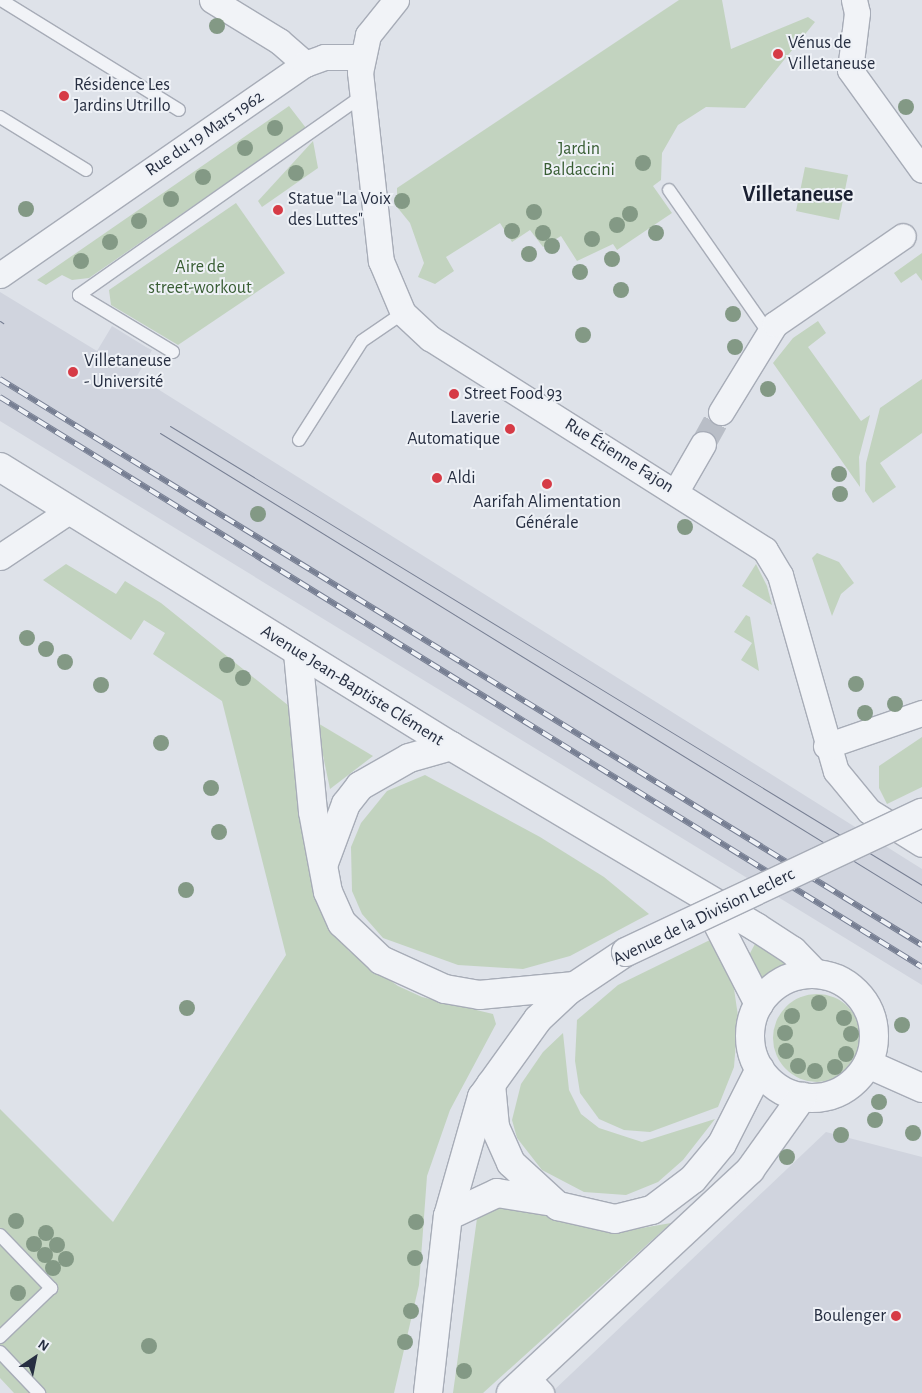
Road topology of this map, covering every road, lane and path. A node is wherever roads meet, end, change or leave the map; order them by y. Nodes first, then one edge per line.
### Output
1 (1, 0) edge
2 (212, 0) edge
3 (396, 0) edge
4 (854, 0) edge
5 (361, 57) junction
6 (305, 64) junction
7 (362, 97) junction
8 (179, 110) dead end
9 (0, 117) edge
10 (86, 170) dead end
11 (922, 170) edge
12 (669, 190) dead end
13 (903, 236) dead end
14 (0, 275) edge
15 (403, 313) junction
16 (768, 332) junction
17 (173, 352) dead end
18 (721, 412) tunnel mouth
19 (300, 440) dead end
20 (703, 444) tunnel mouth
21 (0, 467) edge
22 (676, 491) junction
23 (69, 511) junction
24 (0, 557) edge
25 (298, 653) junction
26 (922, 713) edge
27 (451, 746) junction
28 (826, 746) junction
29 (922, 813) edge
30 (922, 844) edge
31 (324, 863) junction
32 (706, 901) junction
33 (815, 974) junction
34 (575, 986) junction
35 (759, 1004) junction
36 (868, 1064) junction
37 (760, 1069) junction
38 (491, 1081) junction
39 (922, 1088) edge
40 (802, 1097) junction
41 (550, 1202) junction
42 (448, 1216) junction
43 (0, 1235) edge
44 (0, 1337) edge
45 (0, 1352) edge
46 (424, 1385) edge
47 (527, 1388) edge
48 (39, 1393) edge

1 - 8 lane
2 - 6 street
3 - 5 street
4 - 11 street
5 - 6 street, Rue du 19 Mars 1962
5 - 7 street, Rue Étienne Fajon
6 - 14 street, Rue du 19 Mars 1962
7 - 15 street, Rue Étienne Fajon
7 - 17 lane
9 - 10 lane
12 - 16 lane
13 - 16 street
15 - 19 lane
15 - 22 street, Rue Étienne Fajon
16 - 18 street
20 - 22 street
21 - 23 street, Avenue Jean-Baptiste Clément
22 - 28 street, Rue Étienne Fajon
23 - 24 street
23 - 25 street, Avenue Jean-Baptiste Clément
25 - 27 street, Avenue Jean-Baptiste Clément
25 - 31 street
26 - 28 street
27 - 31 street
27 - 32 street, Avenue Jean-Baptiste Clément
28 - 30 street, Rue Étienne Fajon
29 - 34 street, Avenue de la Division Leclerc, bridge
31 - 34 street
32 - 33 street, Avenue Jean-Baptiste Clément
32 - 35 street
33 - 35 street
33 - 36 street
34 - 38 street, Avenue de la Division Leclerc
35 - 37 street
36 - 39 street
36 - 40 street
37 - 40 street
37 - 41 street
38 - 41 street
38 - 42 street, Avenue de la Division Leclerc
40 - 47 street
41 - 42 street
42 - 46 street, Avenue de la Division Leclerc
43 - 44 lane
45 - 48 lane

